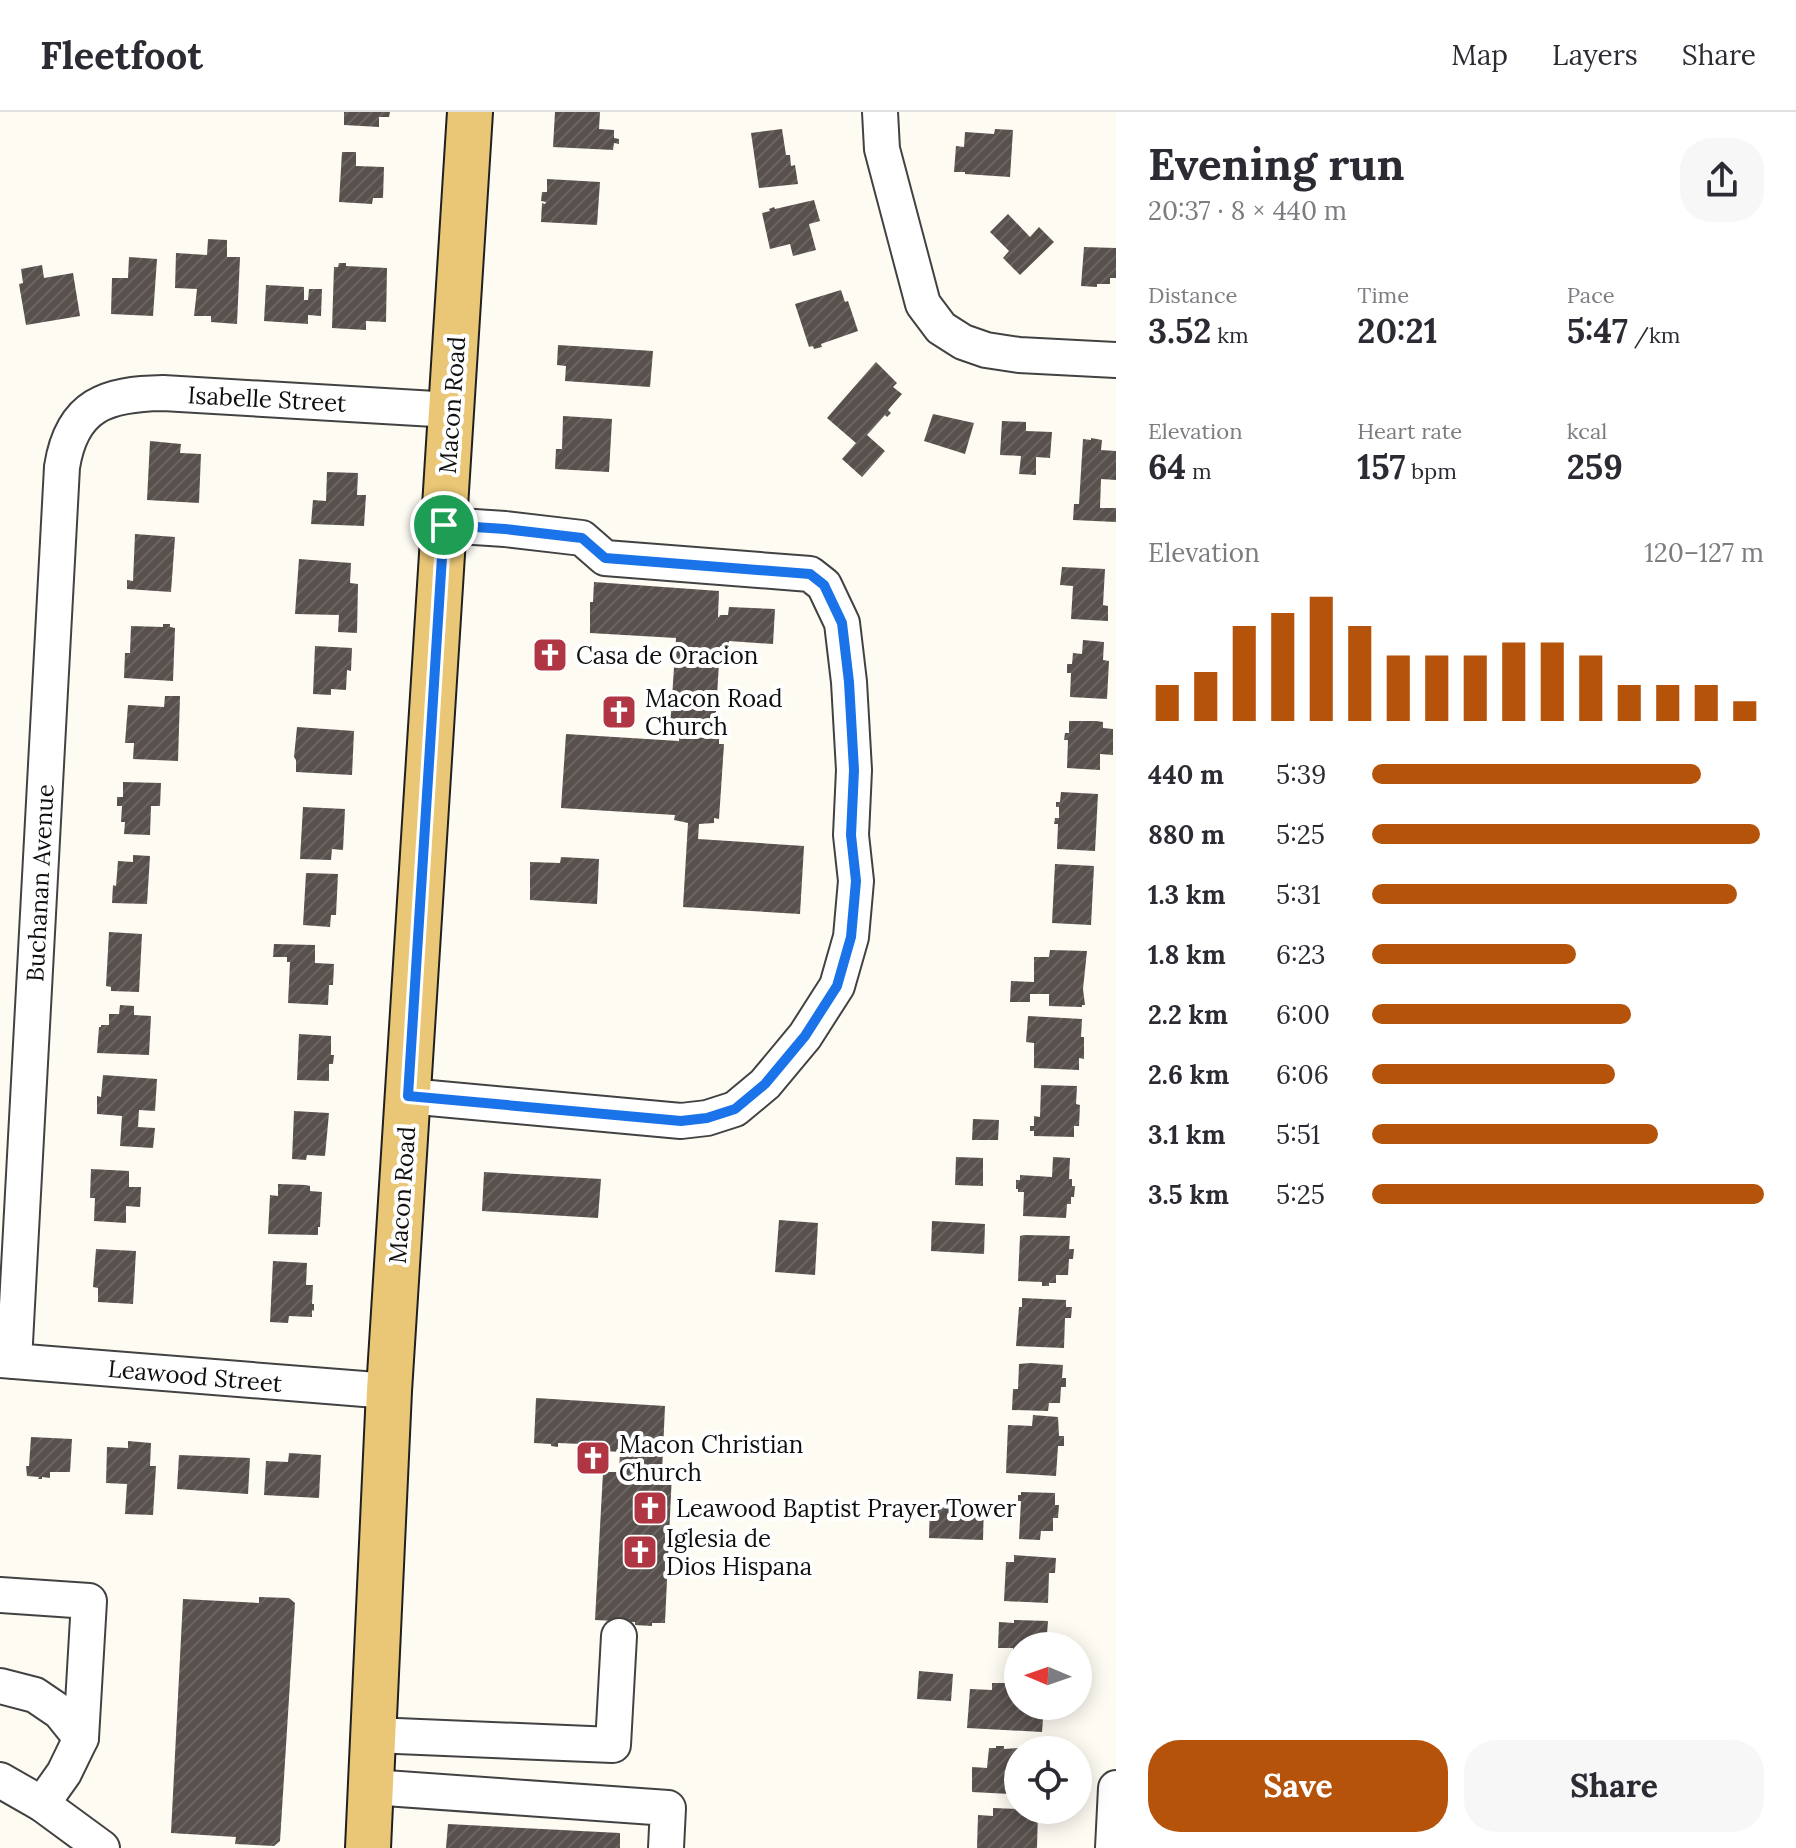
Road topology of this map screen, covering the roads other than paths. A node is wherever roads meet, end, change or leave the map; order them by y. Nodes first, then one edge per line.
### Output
1 (470, 112) edge
2 (880, 112) edge
3 (1116, 360) edge
4 (452, 410) junction
5 (87, 412) joint
6 (444, 525) junction
7 (408, 1096) junction
8 (7, 1360) edge
9 (389, 1391) junction
10 (0, 1595) edge
11 (619, 1636) dead end
12 (0, 1686) edge
13 (373, 1735) junction
14 (81, 1738) junction
15 (0, 1780) edge
16 (371, 1787) junction
17 (1116, 1788) edge
18 (42, 1804) junction
19 (102, 1848) edge
20 (368, 1848) edge
21 (666, 1848) edge
22 (1113, 1848) edge

1 - 4 main road, Macon Road
2 - 3 street
4 - 5 street, Isabelle Street
4 - 6 main road, Macon Road
5 - 8 street, Buchanan Avenue
6 - 7 main road, Macon Road
6 - 7 street
7 - 9 main road, Macon Road
8 - 9 street, Leawood Street
9 - 13 main road, Macon Road
10 - 14 street
11 - 13 street
12 - 14 street
13 - 16 main road, Macon Road
14 - 18 street
15 - 18 street
16 - 20 main road, Macon Road
16 - 21 street
17 - 22 street
18 - 19 street

